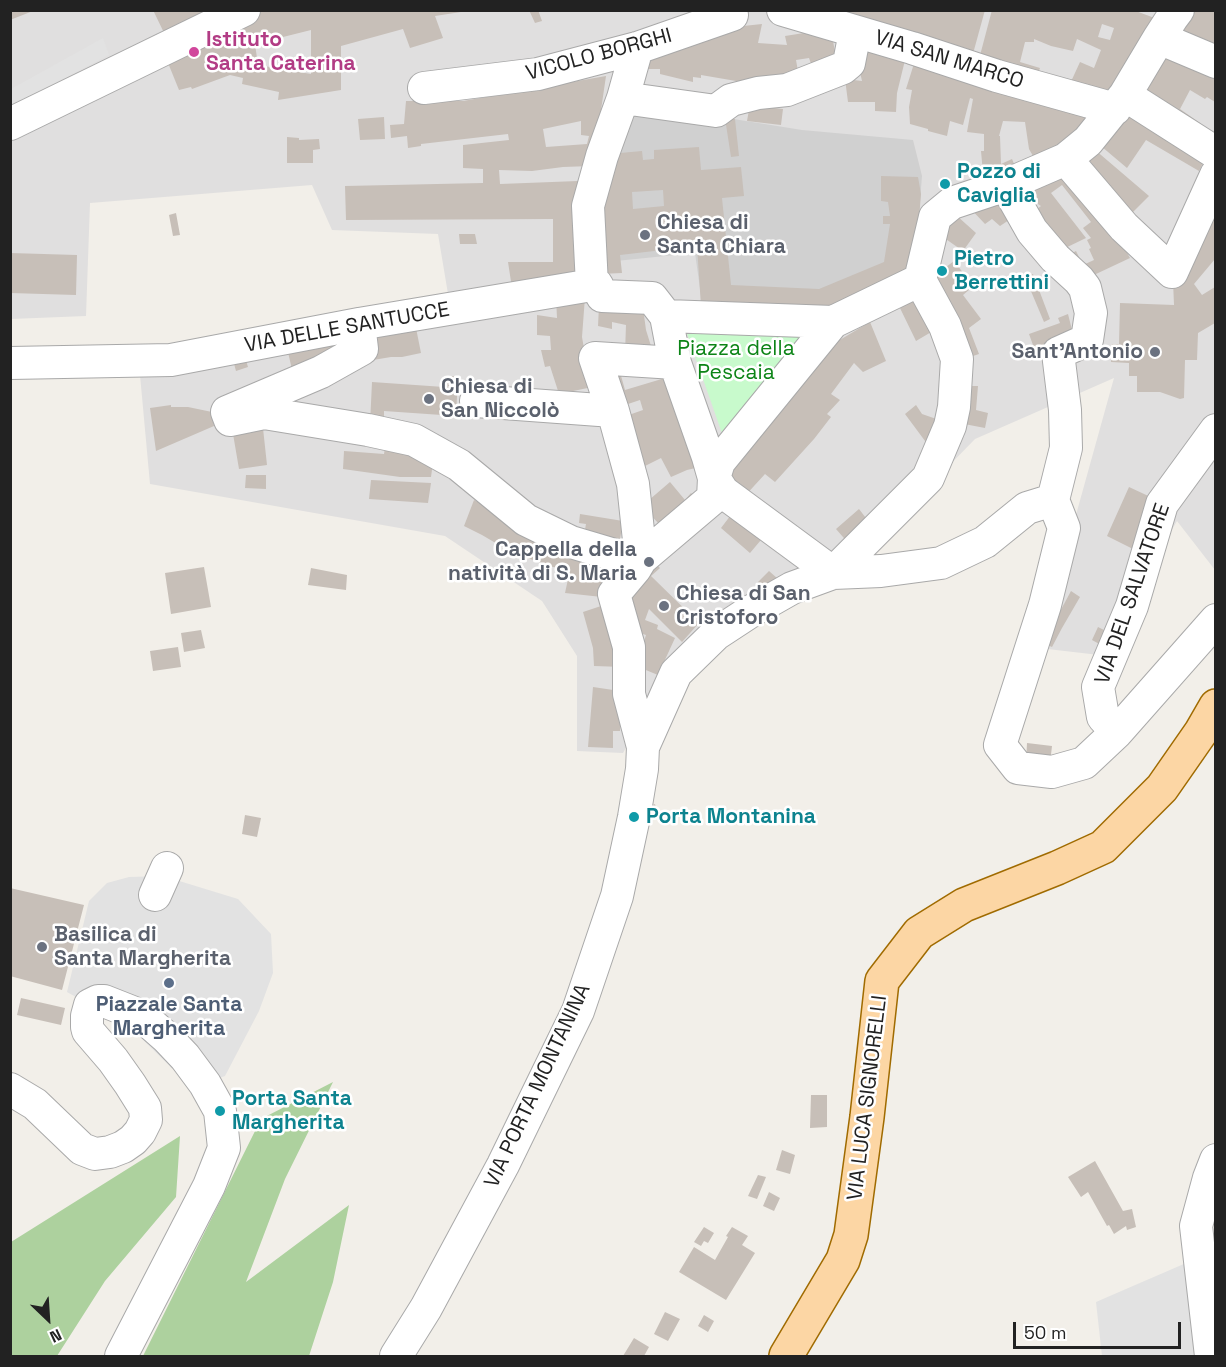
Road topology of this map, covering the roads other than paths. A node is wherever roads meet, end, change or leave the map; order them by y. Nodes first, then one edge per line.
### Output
1 (244, 10) edge
2 (730, 10) edge
3 (783, 10) edge
4 (1165, 19) edge
5 (855, 32) junction
6 (637, 48) junction
7 (1215, 62) edge
8 (423, 88) dead end
9 (624, 98) junction
10 (1120, 102) junction
11 (10, 124) edge
12 (1215, 153) edge
13 (1066, 159) junction
14 (1215, 175) edge
15 (1006, 185) junction
16 (920, 280) junction
17 (592, 285) junction
18 (666, 316) junction
19 (833, 322) junction
20 (359, 324) junction
21 (10, 363) edge
22 (675, 363) junction
23 (476, 401) dead end
24 (613, 411) junction
25 (1215, 430) edge
26 (714, 478) junction
27 (1053, 500) junction
28 (638, 564) junction
29 (833, 573) junction
30 (1215, 620) edge
31 (1215, 706) edge
32 (1117, 732) junction
33 (643, 747) junction
34 (10, 1089) edge
35 (1215, 1160) edge
36 (121, 1356) edge
37 (396, 1356) edge
38 (786, 1356) edge
39 (1211, 1356) edge

1 - 11 street
2 - 6 street, VICOLO BORGHI
3 - 5 street, VIA SAN MARCO
4 - 7 street
4 - 10 street
5 - 9 street
5 - 10 street, VIA SAN MARCO
6 - 8 street, VICOLO BORGHI
6 - 9 street
9 - 17 street
10 - 12 street, VIA SAN MARCO
10 - 13 street
13 - 14 street
13 - 15 street
15 - 16 street
15 - 27 street
16 - 19 street
16 - 29 street
17 - 18 street
17 - 20 street, VIA DELLE SANTUCCE
18 - 19 street
18 - 22 street
19 - 26 street
20 - 21 street, VIA DELLE SANTUCCE
20 - 28 street
22 - 24 street
22 - 26 street
23 - 24 street
24 - 28 street
25 - 32 street, VIA DEL SALVATORE
26 - 28 street
26 - 29 street
27 - 29 street
27 - 32 street
28 - 33 street, VIA PORTA MONTANINA
29 - 33 street
30 - 32 street
31 - 38 main road, VIA LUCA SIGNORELLI
33 - 37 street, VIA PORTA MONTANINA
34 - 36 street
35 - 39 street

